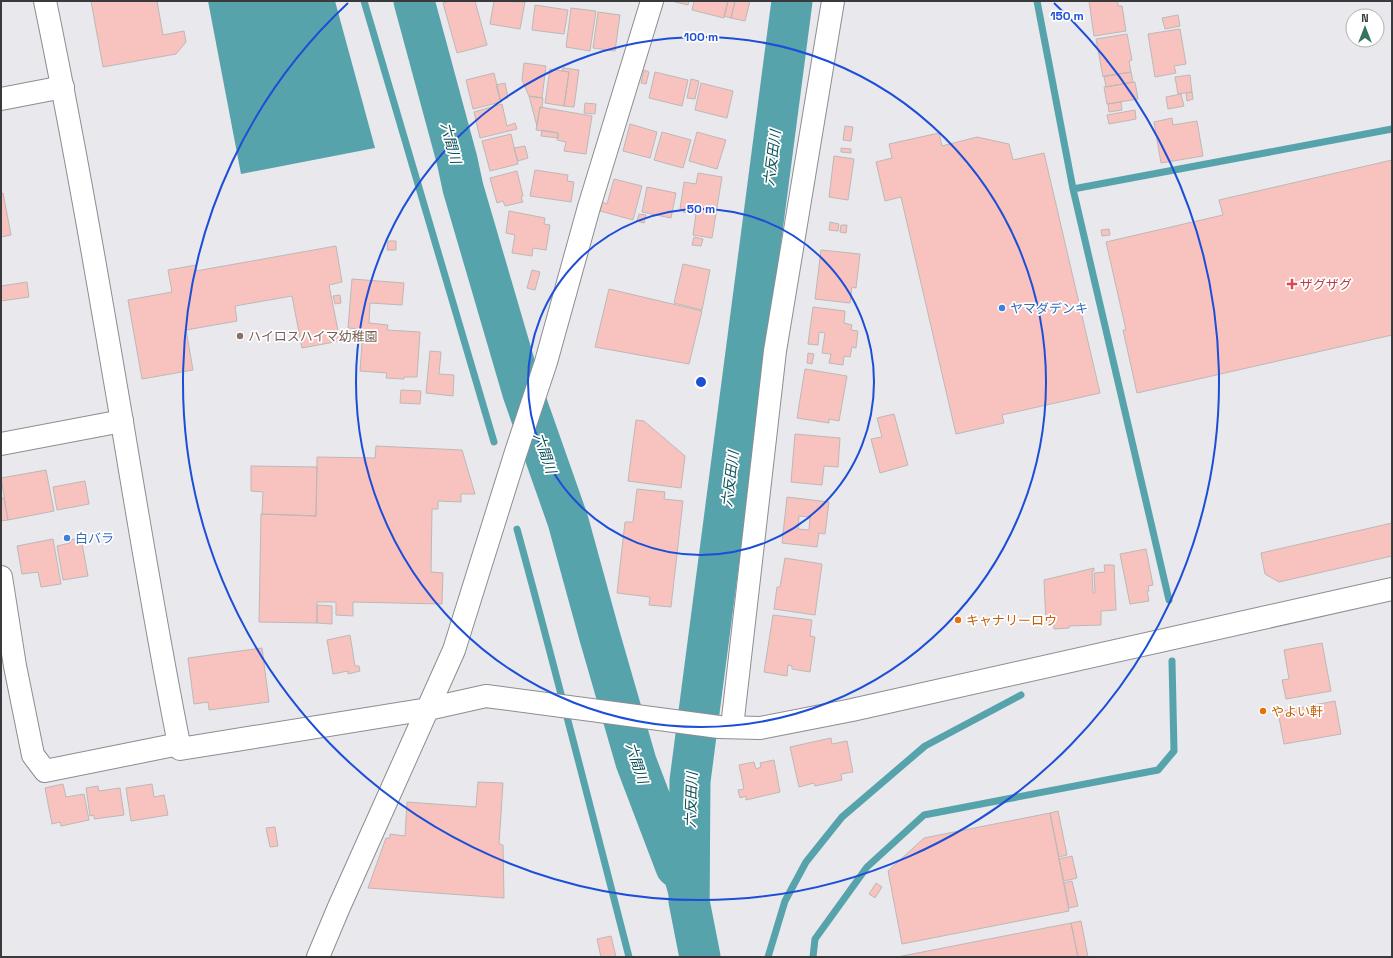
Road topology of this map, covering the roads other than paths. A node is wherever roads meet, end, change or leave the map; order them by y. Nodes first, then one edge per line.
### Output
1 (45, 1) edge
2 (652, 1) edge
3 (833, 1) edge
4 (63, 87) junction
5 (1, 99) edge
6 (122, 421) junction
7 (1, 444) edge
8 (1, 577) edge
9 (1392, 589) edge
10 (8, 668) edge
11 (428, 709) junction
12 (726, 727) junction
13 (179, 744) junction
14 (318, 957) edge

1 - 4 street
2 - 11 street
3 - 12 street
4 - 5 street
4 - 6 street
6 - 7 street
6 - 13 street
8 - 10 street
9 - 12 street
10 - 13 street
11 - 12 street
11 - 13 street
11 - 14 street

